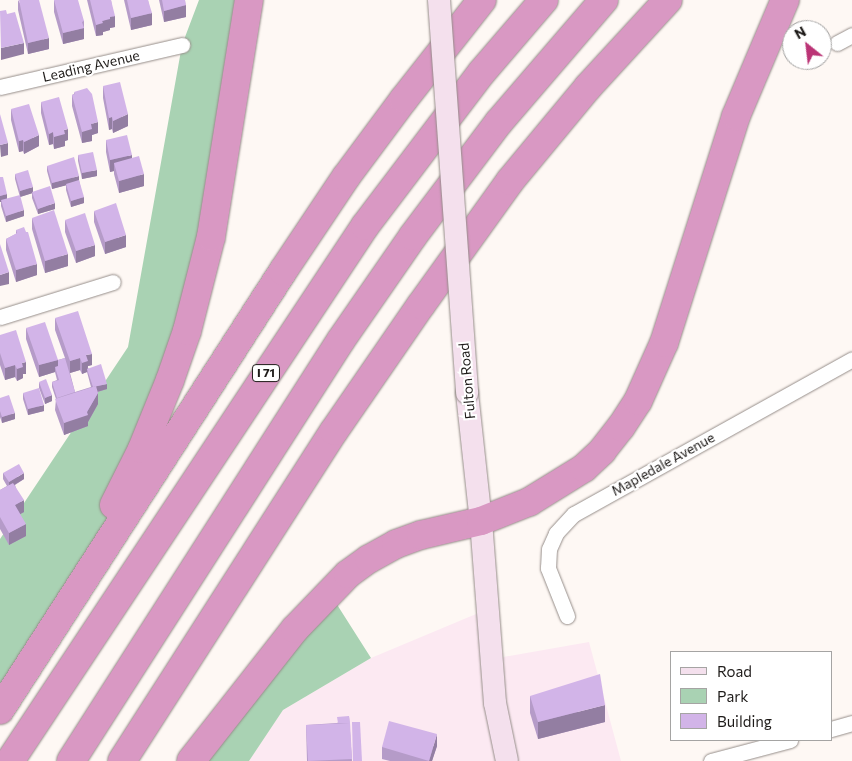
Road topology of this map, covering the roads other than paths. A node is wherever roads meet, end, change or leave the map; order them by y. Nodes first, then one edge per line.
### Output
1 (249, 0) edge
2 (439, 0) edge
3 (482, 0) edge
4 (544, 0) edge
5 (604, 0) edge
6 (668, 0) edge
7 (785, 0) edge
8 (852, 35) edge
9 (837, 43) dead end
10 (182, 46) dead end
11 (0, 87) edge
12 (113, 282) dead end
13 (0, 317) edge
14 (852, 359) edge
15 (481, 520) junction
16 (567, 616) dead end
17 (0, 708) edge
18 (852, 723) edge
19 (832, 729) edge
20 (786, 741) edge
21 (10, 761) edge
22 (71, 761) edge
23 (122, 761) edge
24 (191, 761) edge
25 (507, 761) edge
26 (711, 761) edge

1 - 17 highway
2 - 15 main road, Fulton Road, bridge
3 - 17 highway
4 - 21 highway, I 71
5 - 22 highway
6 - 23 highway
7 - 15 highway
8 - 9 street
10 - 11 street, Leading Avenue
12 - 13 street
14 - 16 street, Mapledale Avenue
15 - 24 highway
15 - 25 main road, Fulton Road
18 - 19 street
20 - 26 street

